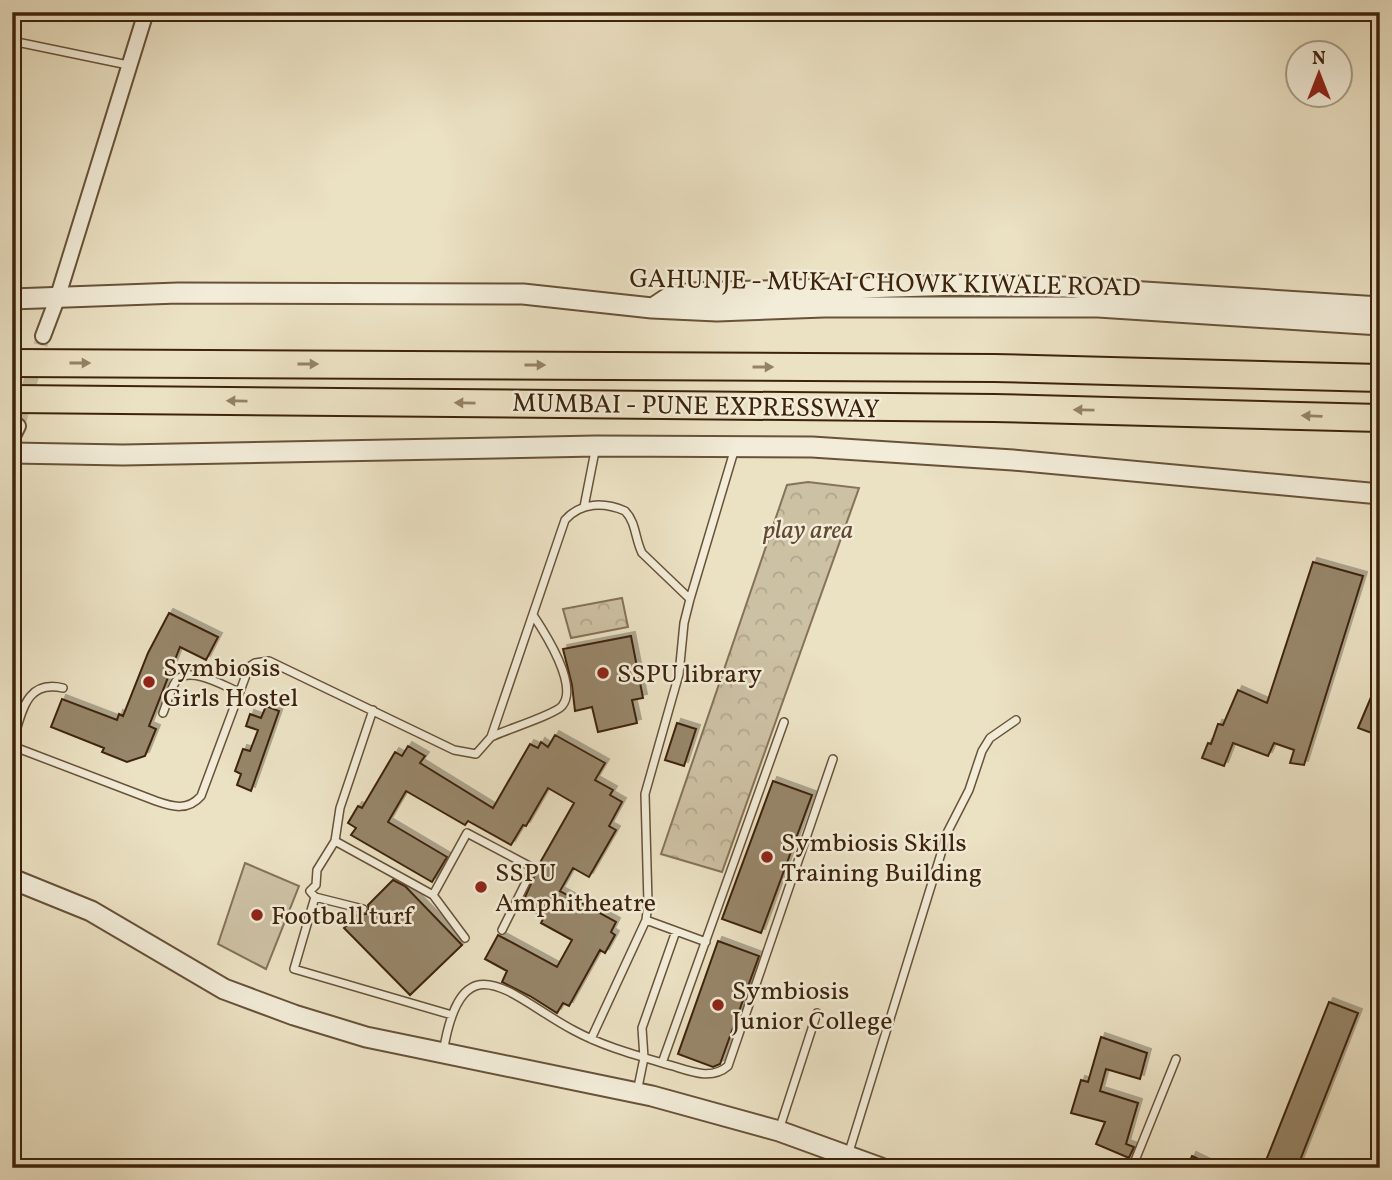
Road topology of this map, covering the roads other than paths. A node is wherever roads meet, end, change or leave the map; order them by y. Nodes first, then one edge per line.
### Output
1 (146, 12) edge
2 (12, 41) edge
3 (128, 65) junction
4 (12, 299) edge
5 (57, 299) junction
6 (1380, 307) edge
7 (652, 308) junction
8 (1380, 325) edge
9 (43, 336) tunnel mouth
10 (12, 363) edge
11 (1380, 378) edge
12 (12, 399) edge
13 (1380, 418) edge
14 (736, 444) junction
15 (596, 446) junction
16 (12, 453) edge
17 (1380, 494) edge
18 (584, 507) junction
19 (690, 599) junction
20 (533, 615) junction
21 (63, 688) dead end
22 (239, 692) junction
23 (373, 710) junction
24 (163, 713) dead end
25 (1016, 720) dead end
26 (784, 722) dead end
27 (491, 737) junction
28 (12, 745) edge
29 (833, 760) dead end
30 (335, 841) junction
31 (12, 879) edge
32 (433, 895) junction
33 (314, 897) junction
34 (363, 909) dead end
35 (646, 920) junction
36 (502, 930) dead end
37 (676, 931) junction
38 (465, 938) dead end
39 (706, 942) junction
40 (817, 1013) dead end
41 (452, 1015) junction
42 (591, 1039) junction
43 (443, 1053) junction
44 (644, 1058) junction
45 (1176, 1059) dead end
46 (662, 1063) junction
47 (637, 1093) junction
48 (779, 1131) junction
49 (848, 1156) junction
50 (881, 1168) edge
51 (1132, 1168) edge

1 - 3 street
2 - 3 lane
3 - 5 street
4 - 5 street, GAHUNJE - MUKAI CHOWK KIWALE ROAD
5 - 7 street, GAHUNJE - MUKAI CHOWK KIWALE ROAD
5 - 9 street
6 - 7 street
7 - 8 street, GAHUNJE - MUKAI CHOWK KIWALE ROAD
10 -> 11 highway, MUMBAI - PUNE EXPRESSWAY
13 -> 12 highway, MUMBAI - PUNE EXPRESSWAY
14 - 15 street
14 - 17 street
14 - 19 lane
15 - 16 street
15 - 18 lane
18 - 19 lane
18 - 20 lane
19 - 35 lane
20 - 27 lane
20 - 27 lane
21 - 28 lane
22 - 23 lane
22 - 24 lane
22 - 28 lane
23 - 27 lane
23 - 30 lane
25 - 49 lane
26 - 39 lane
29 - 46 lane
30 - 32 lane
30 - 33 lane
31 - 43 street
32 - 36 lane
32 - 38 lane
33 - 34 lane
33 - 41 lane
35 - 37 lane
35 - 42 lane
37 - 39 lane
37 - 44 lane
39 - 46 lane
40 - 48 lane
41 - 42 lane
41 - 43 lane
42 - 44 lane
43 - 47 street
44 - 46 lane
44 - 47 lane
45 - 51 lane
47 - 48 street
48 - 49 street
49 - 50 street

